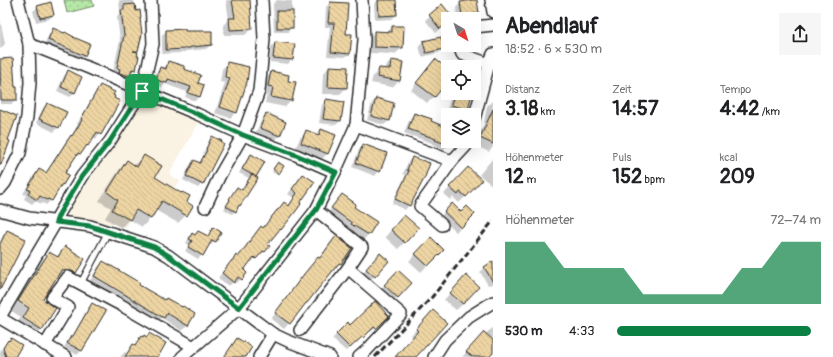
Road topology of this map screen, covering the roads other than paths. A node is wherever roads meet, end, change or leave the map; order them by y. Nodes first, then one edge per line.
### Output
1 (18, 0) edge
2 (151, 0) edge
3 (262, 0) edge
4 (362, 0) edge
5 (491, 0) edge
6 (493, 12) edge
7 (493, 25) edge
8 (481, 26) edge
9 (29, 44) junction
10 (461, 52) edge
11 (491, 59) edge
12 (142, 91) junction
13 (477, 108) edge
14 (356, 124) junction
15 (243, 135) junction
16 (464, 148) edge
17 (452, 161) junction
18 (336, 172) junction
19 (0, 189) edge
20 (205, 207) dead end
21 (0, 210) edge
22 (316, 210) junction
23 (56, 222) junction
24 (442, 225) dead end
25 (108, 232) junction
26 (348, 268) junction
27 (81, 283) junction
28 (493, 302) edge
29 (239, 308) junction
30 (0, 317) edge
31 (300, 330) dead end
32 (273, 334) junction
33 (45, 345) junction
34 (194, 347) junction
35 (66, 357) edge
36 (182, 357) edge
37 (259, 357) edge
38 (330, 357) edge
39 (359, 357) edge
40 (434, 357) edge

1 - 9 street
2 - 12 street
3 - 15 street
4 - 14 street
5 - 6 street
7 - 8 street
9 - 12 street
9 - 19 street
10 - 11 street
11 - 13 street
12 - 15 street
12 - 23 street
14 - 17 street
14 - 18 street
15 - 18 street
15 - 20 street
16 - 17 street
17 - 24 street
18 - 22 street
21 - 23 street
22 - 26 street
22 - 29 street
23 - 25 street
23 - 30 street
25 - 27 lane
25 - 29 street
26 - 31 street
26 - 39 street
27 - 33 street
27 - 34 street
28 - 40 street
29 - 32 street
29 - 34 street
30 - 33 street
32 - 37 street
32 - 38 street
33 - 35 street
34 - 36 street

